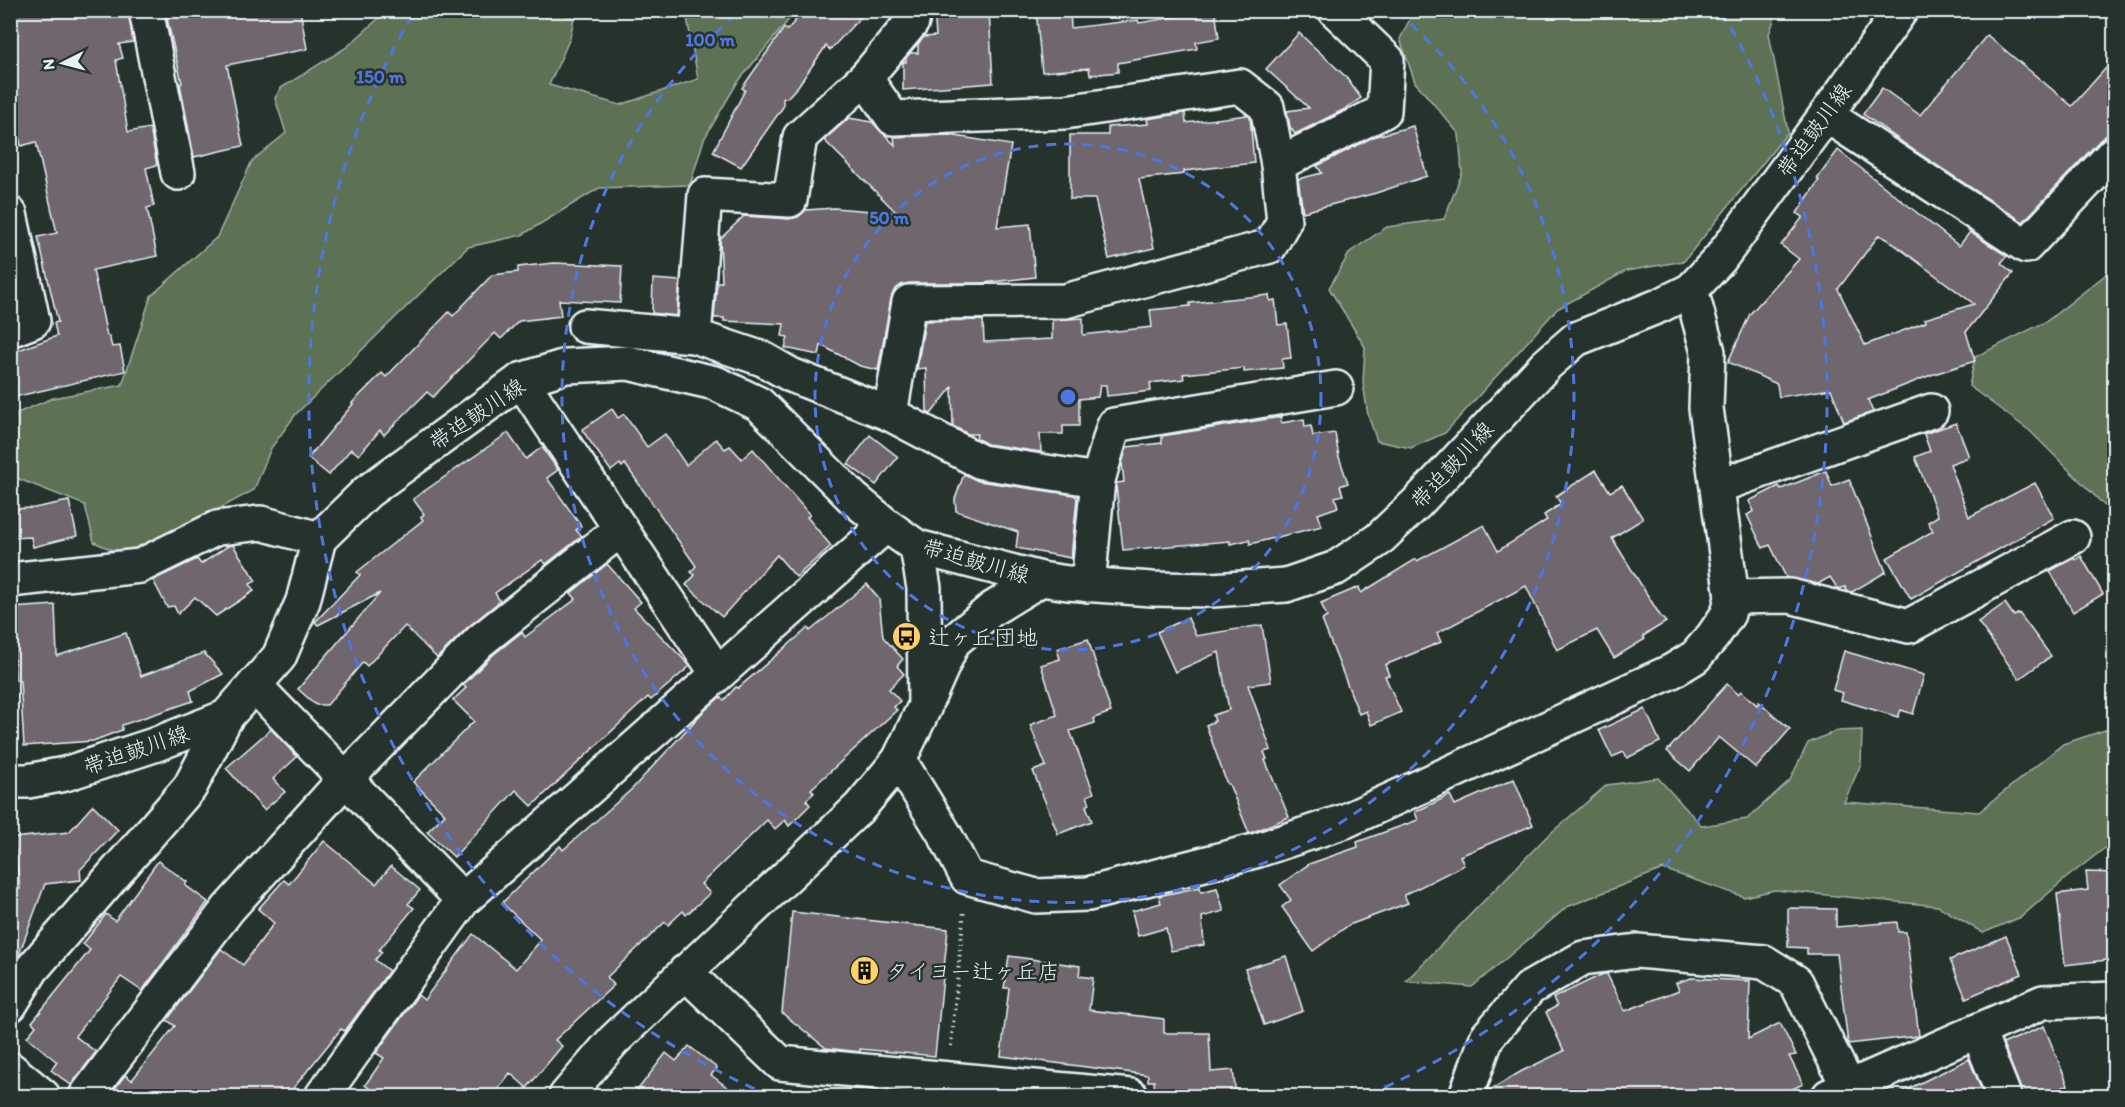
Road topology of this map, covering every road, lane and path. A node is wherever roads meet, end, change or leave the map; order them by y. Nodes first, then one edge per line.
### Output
1 (146, 10) edge
2 (914, 10) edge
3 (1335, 10) edge
4 (1901, 10) edge
5 (865, 78) junction
6 (1826, 115) junction
7 (2115, 153) edge
8 (1278, 164) junction
9 (178, 172) dead end
10 (10, 214) edge
11 (1691, 290) junction
12 (585, 326) dead end
13 (10, 330) edge
14 (694, 336) junction
15 (521, 380) junction
16 (1336, 388) dead end
17 (1931, 411) dead end
18 (890, 414) junction
19 (1098, 480) junction
20 (1718, 486) junction
21 (886, 525) junction
22 (621, 529) junction
23 (2073, 537) dead end
24 (319, 539) junction
25 (917, 547) junction
26 (1041, 579) junction
27 (10, 580) edge
28 (1088, 585) junction
29 (1732, 597) junction
30 (717, 673) junction
31 (254, 685) junction
32 (925, 706) junction
33 (226, 717) junction
34 (899, 760) junction
35 (346, 778) junction
36 (10, 781) edge
37 (967, 877) junction
38 (463, 900) junction
39 (685, 972) junction
40 (2115, 999) edge
41 (10, 1005) edge
42 (1978, 1031) junction
43 (10, 1069) edge
44 (948, 1079) junction
45 (1839, 1092) edge
46 (44, 1096) edge
47 (86, 1096) edge
48 (322, 1096) edge
49 (566, 1096) edge
50 (1131, 1096) edge
51 (1466, 1096) edge
52 (2004, 1096) edge

1 - 9 street
2 - 5 street
3 - 8 street
4 - 6 street, 帯迫皷川線
5 - 8 street
5 - 14 street
6 - 7 street
6 - 11 street, 帯迫皷川線
8 - 18 street
10 - 13 street
11 - 20 street
11 - 28 street, 帯迫皷川線
12 - 14 street
14 - 18 street
15 - 21 street, 帯迫皷川線
15 - 22 street
15 - 24 street, 帯迫皷川線
16 - 19 street
17 - 20 street
18 - 19 street
19 - 28 street
20 - 29 street
21 - 25 street, 帯迫皷川線
21 - 30 street
22 - 30 street
22 - 35 street
23 - 29 street
24 - 27 street
24 - 31 street, 帯迫皷川線
25 - 26 street, 帯迫皷川線
25 - 32 street
26 - 28 street, 帯迫皷川線
26 - 32 street
29 - 37 street
30 - 38 street
31 - 33 street, 帯迫皷川線
31 - 35 street
32 - 34 street
33 - 36 street, 帯迫皷川線
33 - 41 street
34 - 37 street
34 - 39 street
35 - 38 street
35 - 47 street
37 - 44 path
38 - 48 street
39 - 44 street
39 - 49 street
40 - 42 street
42 - 45 street
42 - 52 street
43 - 46 street
44 - 50 street
45 - 51 street

